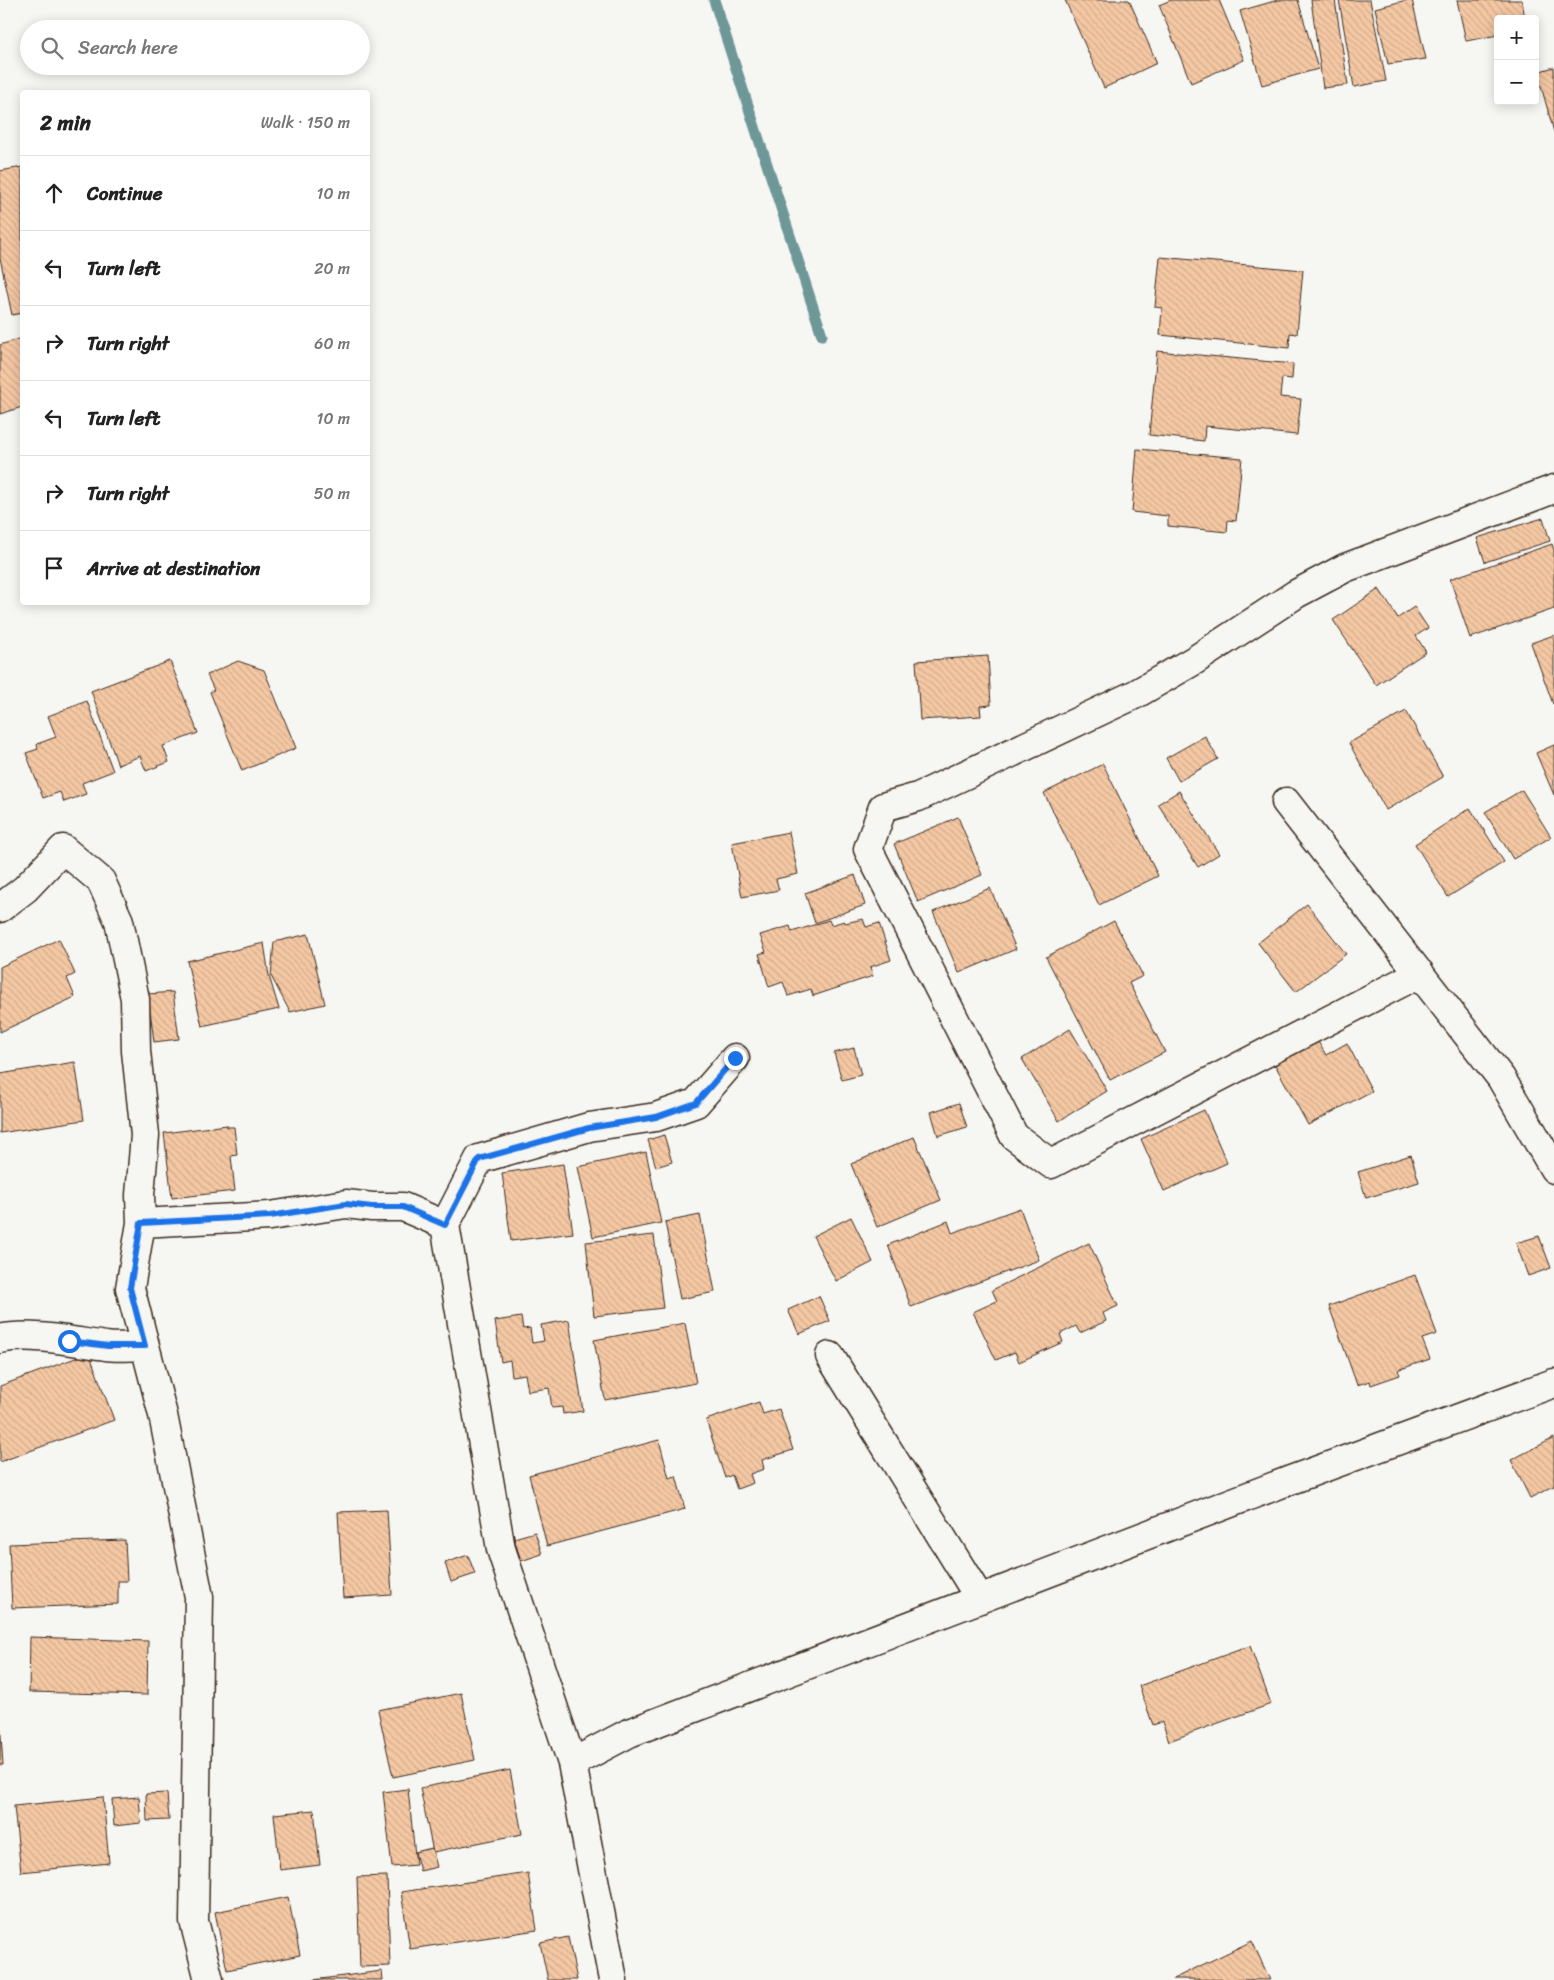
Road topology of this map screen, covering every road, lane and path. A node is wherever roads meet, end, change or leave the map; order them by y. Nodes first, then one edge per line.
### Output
1 (1554, 489) edge
2 (1286, 802) dead end
3 (0, 908) edge
4 (1420, 973) junction
5 (735, 1058) dead end
6 (1554, 1169) edge
7 (141, 1223) junction
8 (445, 1225) junction
9 (0, 1339) edge
10 (145, 1346) junction
11 (830, 1356) dead end
12 (1554, 1383) edge
13 (980, 1600) junction
14 (572, 1763) junction
15 (208, 1980) edge
16 (613, 1980) edge

1 - 4 street
2 - 4 street
3 - 7 street
4 - 6 street
5 - 8 street
7 - 8 street
7 - 10 street
8 - 14 street
9 - 10 street
10 - 15 street
11 - 13 street
12 - 13 street
13 - 14 street
14 - 16 street

